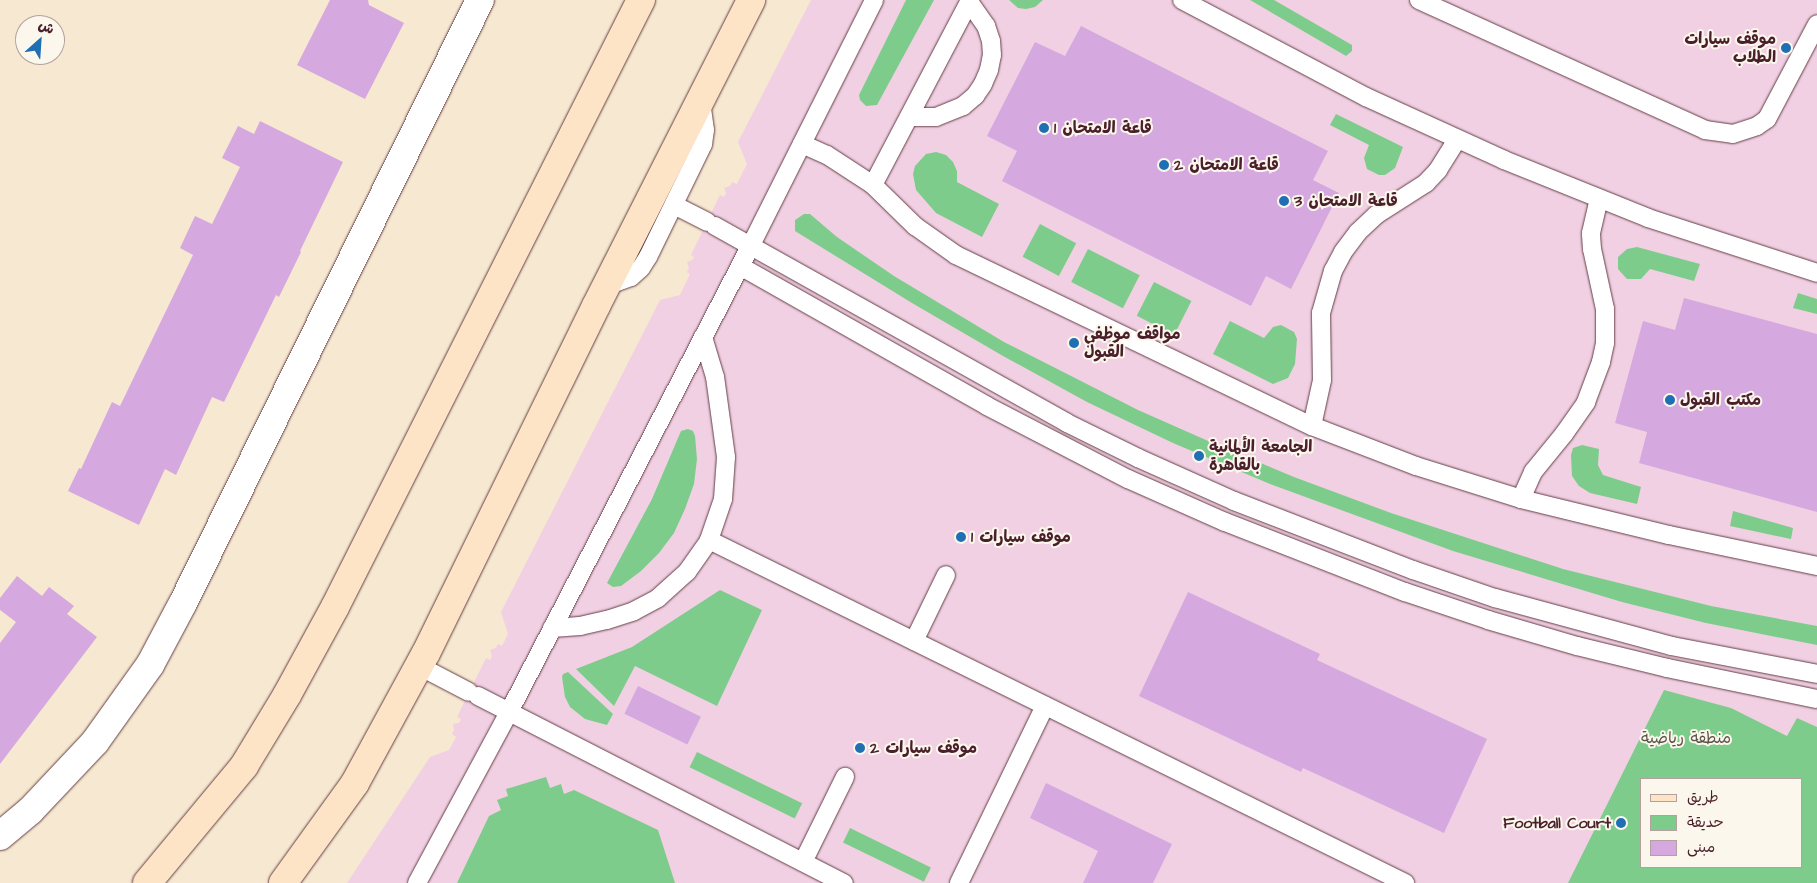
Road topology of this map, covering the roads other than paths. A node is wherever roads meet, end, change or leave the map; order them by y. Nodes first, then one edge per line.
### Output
1 (480, 0) edge
2 (642, 0) edge
3 (751, 0) edge
4 (874, 0) edge
5 (1182, 0) edge
6 (1419, 0) edge
7 (969, 1) edge
8 (1817, 24) edge
9 (701, 101) junction
10 (909, 117) junction
11 (1457, 140) junction
12 (802, 144) junction
13 (873, 185) junction
14 (1599, 199) junction
15 (674, 205) junction
16 (751, 245) junction
17 (740, 266) junction
18 (1817, 273) edge
19 (606, 286) junction
20 (703, 336) junction
21 (1312, 426) junction
22 (1521, 498) junction
23 (709, 540) junction
24 (1817, 566) edge
25 (946, 575) dead end
26 (552, 628) junction
27 (914, 641) junction
28 (418, 666) junction
29 (1817, 674) edge
30 (1817, 699) edge
31 (1045, 706) junction
32 (509, 712) junction
33 (845, 777) dead end
34 (0, 836) edge
35 (803, 862) junction
36 (147, 883) edge
37 (283, 883) edge
38 (417, 883) edge
39 (844, 883) edge
40 (959, 883) edge
41 (1405, 883) edge

1 - 34 street
2 - 36 main road
3 - 9 main road
4 - 12 lane
5 - 11 lane
6 - 8 lane
7 - 10 lane
7 - 10 lane
9 - 15 lane
9 - 19 main road
10 - 13 lane
11 - 14 lane
11 - 21 lane
12 - 13 lane
12 - 16 lane
13 - 21 lane
14 - 18 lane
14 - 22 lane
15 - 16 lane
15 - 19 lane
16 - 17 lane
16 - 29 lane
17 - 20 lane
17 - 30 lane
19 - 28 main road
20 - 23 lane
20 - 26 lane
21 - 22 lane
22 - 24 lane
23 - 26 lane
23 - 27 lane
25 - 27 lane
26 - 32 lane
27 - 31 lane
28 - 32 lane
28 - 37 main road
31 - 40 lane
31 - 41 lane
32 - 35 lane
32 - 38 lane
33 - 35 lane
35 - 39 lane

